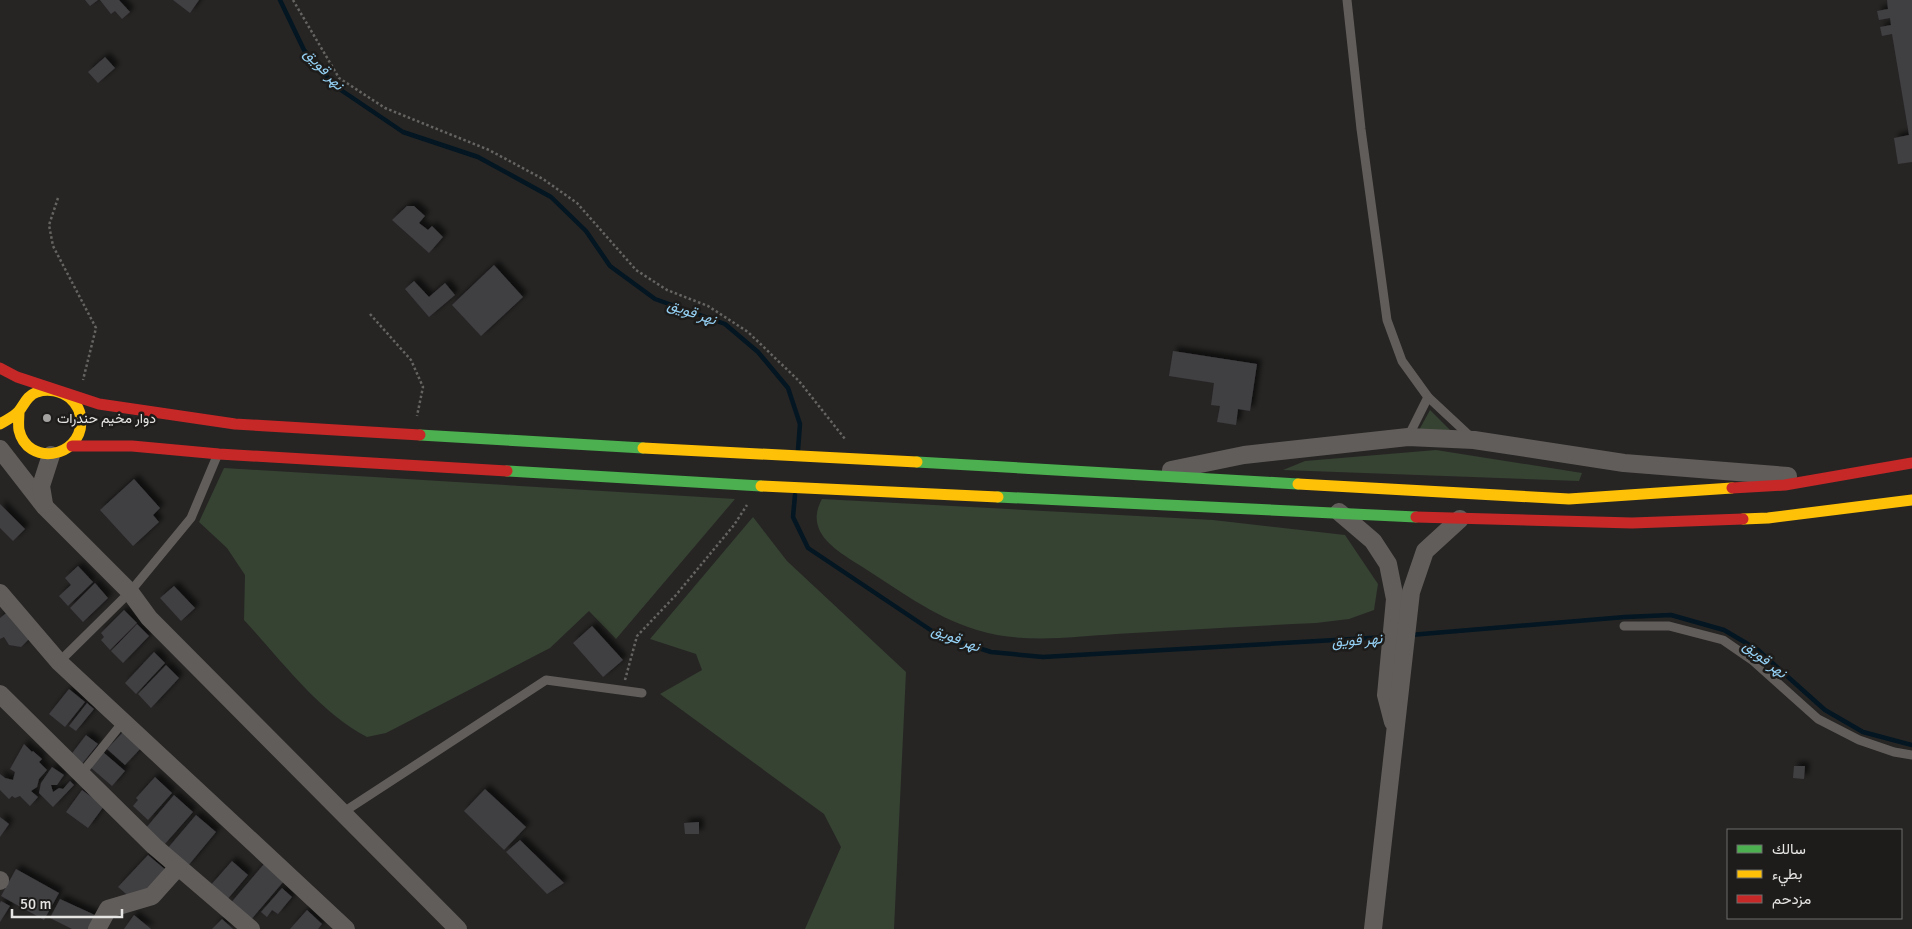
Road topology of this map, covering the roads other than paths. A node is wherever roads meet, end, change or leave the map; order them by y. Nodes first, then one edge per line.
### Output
1 (1347, 0) edge
2 (0, 368) edge
3 (60, 392) junction
4 (1428, 398) junction
5 (19, 411) junction
6 (0, 424) edge
7 (1408, 437) junction
8 (1474, 440) junction
9 (6, 443) edge
10 (72, 446) junction
11 (44, 454) junction
12 (219, 454) junction
13 (1912, 463) edge
14 (1149, 475) junction
15 (1823, 478) junction
16 (1912, 500) edge
17 (45, 507) junction
18 (1339, 512) junction
19 (1460, 519) junction
20 (130, 592) junction
21 (0, 593) edge
22 (1403, 595) junction
23 (1624, 626) dead end
24 (59, 662) junction
25 (642, 693) dead end
26 (0, 694) edge
27 (123, 722) junction
28 (1912, 755) edge
29 (81, 774) junction
30 (342, 813) junction
31 (178, 867) junction
32 (97, 929) edge
33 (250, 929) edge
34 (346, 929) edge
35 (458, 929) edge
36 (1373, 929) edge

1 - 4 lane
2 - 3 main road
3 - 5 main road
3 - 10 main road
3 - 14 main road
4 - 7 lane
4 - 8 lane
5 - 6 main road
5 - 11 main road
7 - 8 street
7 - 14 street
8 - 15 street
9 - 11 main road
9 - 17 street
10 - 11 main road
10 - 12 main road
11 - 17 street
12 - 18 main road
12 - 20 lane
13 - 15 main road
14 - 15 main road
16 - 19 main road
17 - 20 street
18 - 19 main road
18 - 22 street
19 - 22 street
20 - 24 lane
20 - 30 street
21 - 24 street
22 - 36 street
23 - 28 lane
24 - 27 street
25 - 30 lane
26 - 29 street
27 - 29 lane
27 - 34 street
29 - 31 street
30 - 35 street
31 - 32 street
31 - 33 street

